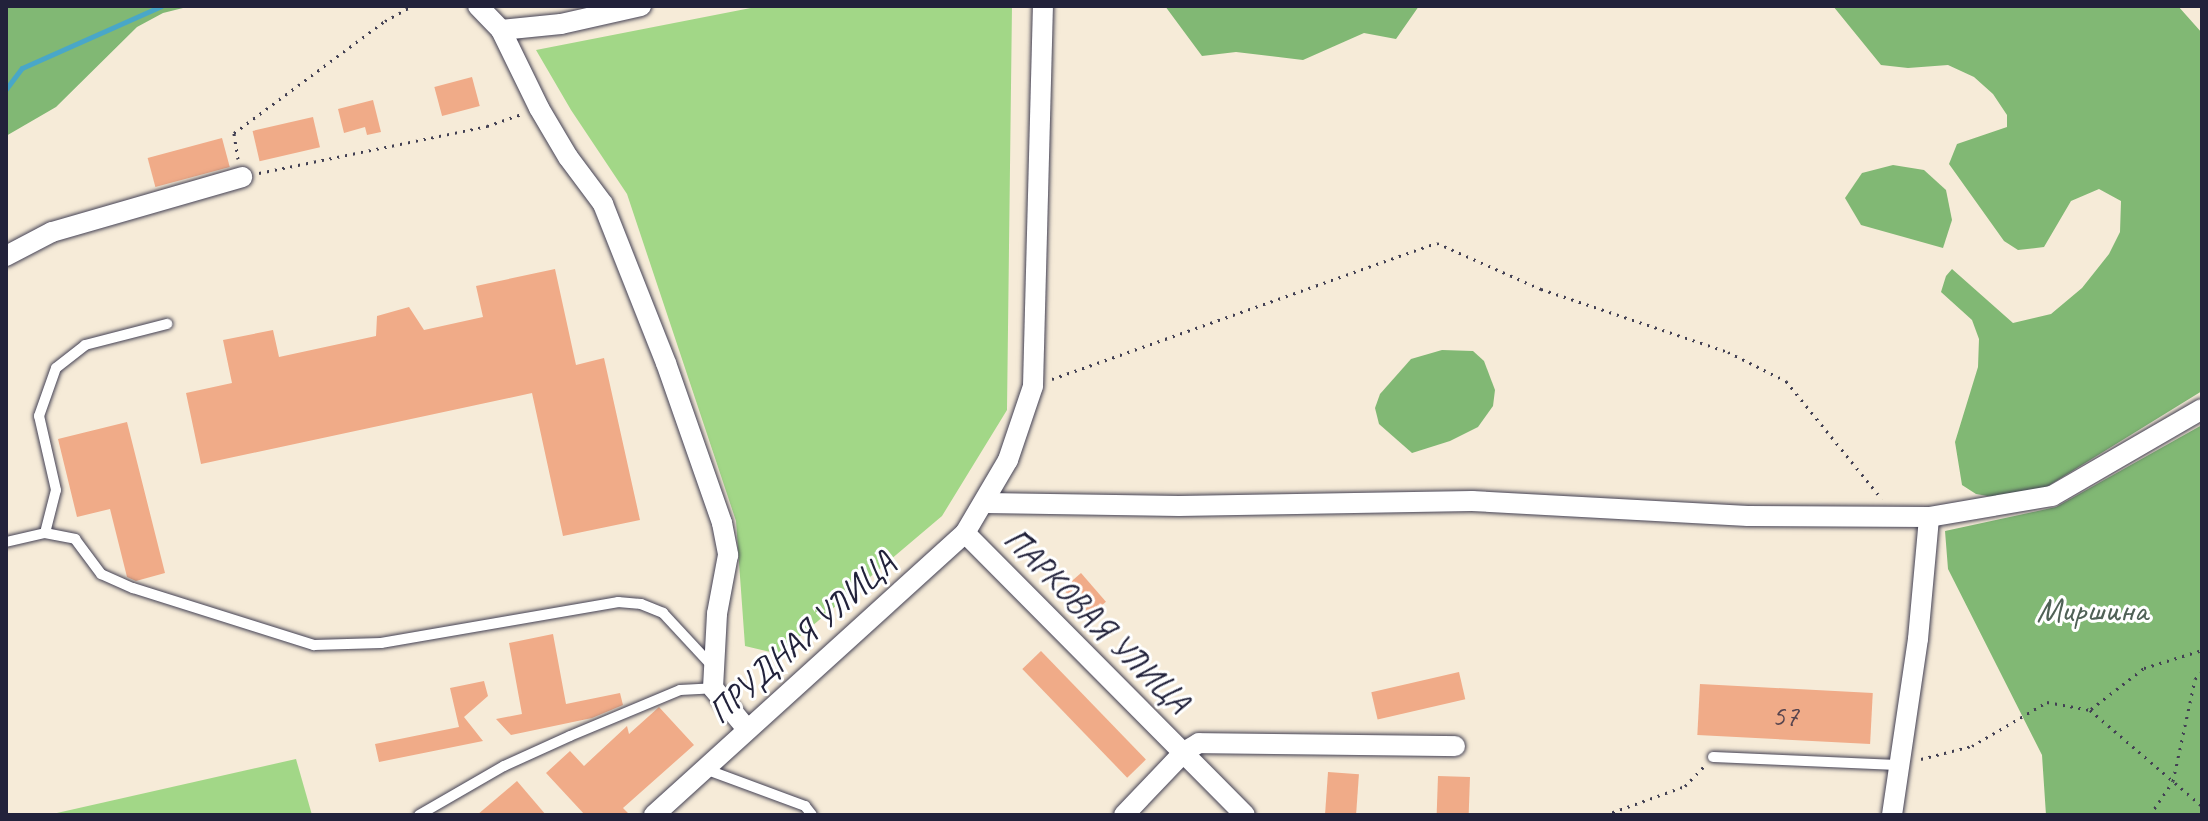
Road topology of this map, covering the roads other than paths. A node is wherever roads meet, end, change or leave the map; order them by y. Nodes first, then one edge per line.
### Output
1 (478, 6) edge
2 (641, 6) edge
3 (1043, 6) edge
4 (501, 30) junction
5 (242, 177) road end
6 (6, 256) edge
7 (167, 324) dead end
8 (2202, 409) edge
9 (986, 503) junction
10 (1929, 517) junction
11 (45, 533) junction
12 (965, 533) junction
13 (6, 542) edge
14 (714, 679) junction
15 (747, 729) junction
16 (1455, 746) dead end
17 (1184, 752) junction
18 (1713, 757) road end
19 (1898, 765) junction
20 (703, 768) junction
21 (419, 815) edge
22 (654, 815) edge
23 (812, 815) edge
24 (1124, 815) edge
25 (1245, 815) edge
26 (1892, 815) edge

1 - 4 street
2 - 4 street
3 - 9 street, ПРУДНАЯ УЛИЦА
4 - 14 street
5 - 6 street
7 - 11 lane
8 - 10 street
9 - 10 street
9 - 12 street, ПРУДНАЯ УЛИЦА
10 - 19 street
11 - 13 lane
11 - 14 lane
12 - 15 street, ПРУДНАЯ УЛИЦА
12 - 17 street, ПАРКОВАЯ УЛИЦА
14 - 15 street
14 - 21 lane
15 - 20 street, ПРУДНАЯ УЛИЦА
16 - 17 street, ПАРКОВАЯ УЛИЦА
17 - 24 street, ПАРКОВАЯ УЛИЦА
17 - 25 street, ПАРКОВАЯ УЛИЦА
18 - 19 lane
19 - 26 street
20 - 22 street, ПРУДНАЯ УЛИЦА
20 - 23 lane

